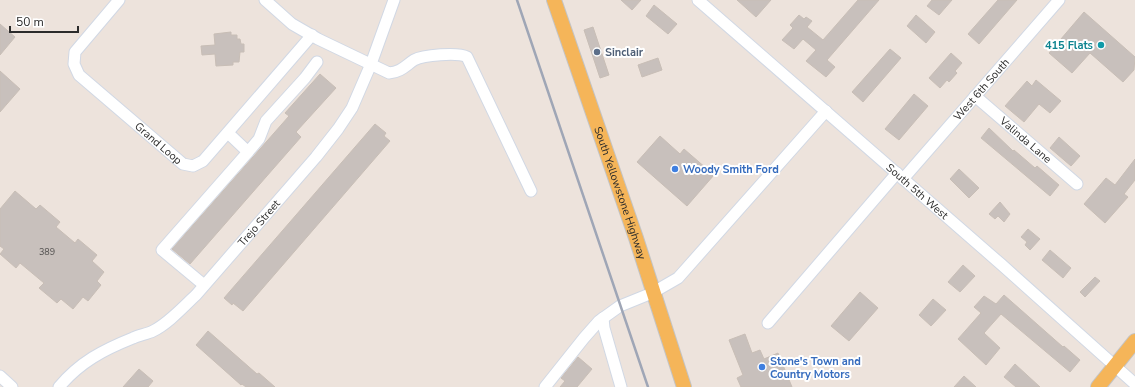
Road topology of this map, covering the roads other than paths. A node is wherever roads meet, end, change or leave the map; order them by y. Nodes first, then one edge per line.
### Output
1 (119, 0) edge
2 (264, 0) edge
3 (394, 0) edge
4 (554, 0) edge
5 (698, 0) edge
6 (1059, 0) edge
7 (312, 35) junction
8 (317, 62) dead end
9 (371, 64) junction
10 (975, 96) junction
11 (826, 112) junction
12 (228, 133) junction
13 (248, 152) junction
14 (900, 176) junction
15 (1077, 184) dead end
16 (531, 191) dead end
17 (204, 285) junction
18 (652, 293) junction
19 (603, 318) junction
20 (768, 323) dead end
21 (1135, 342) edge
22 (1114, 365) junction
23 (0, 376) edge
24 (1135, 384) edge
25 (12, 387) edge
26 (59, 387) edge
27 (546, 387) edge
28 (621, 387) edge
29 (684, 387) edge
30 (1098, 387) edge

1 - 12 street, Grand Loop
2 - 7 street
3 - 9 street, Trejo Street
4 - 18 main road, South Yellowstone Highway
5 - 11 street, South 5th West
6 - 10 street, West 6th South
7 - 9 street
7 - 12 street, Grand Loop
8 - 13 street
9 - 16 street
9 - 17 street, Trejo Street
10 - 14 street, West 6th South
10 - 15 street, Valinda Lane
11 - 14 street, South 5th West
11 - 18 street
12 - 13 street
13 - 17 street
14 - 20 street, West 6th South
14 - 22 street, South 5th West
17 - 26 street, Trejo Street
18 - 19 street
18 - 29 main road, South Yellowstone Highway
19 - 27 street
19 - 28 street
21 - 22 main road
22 - 24 street, South 5th West
22 - 30 main road
23 - 25 street

